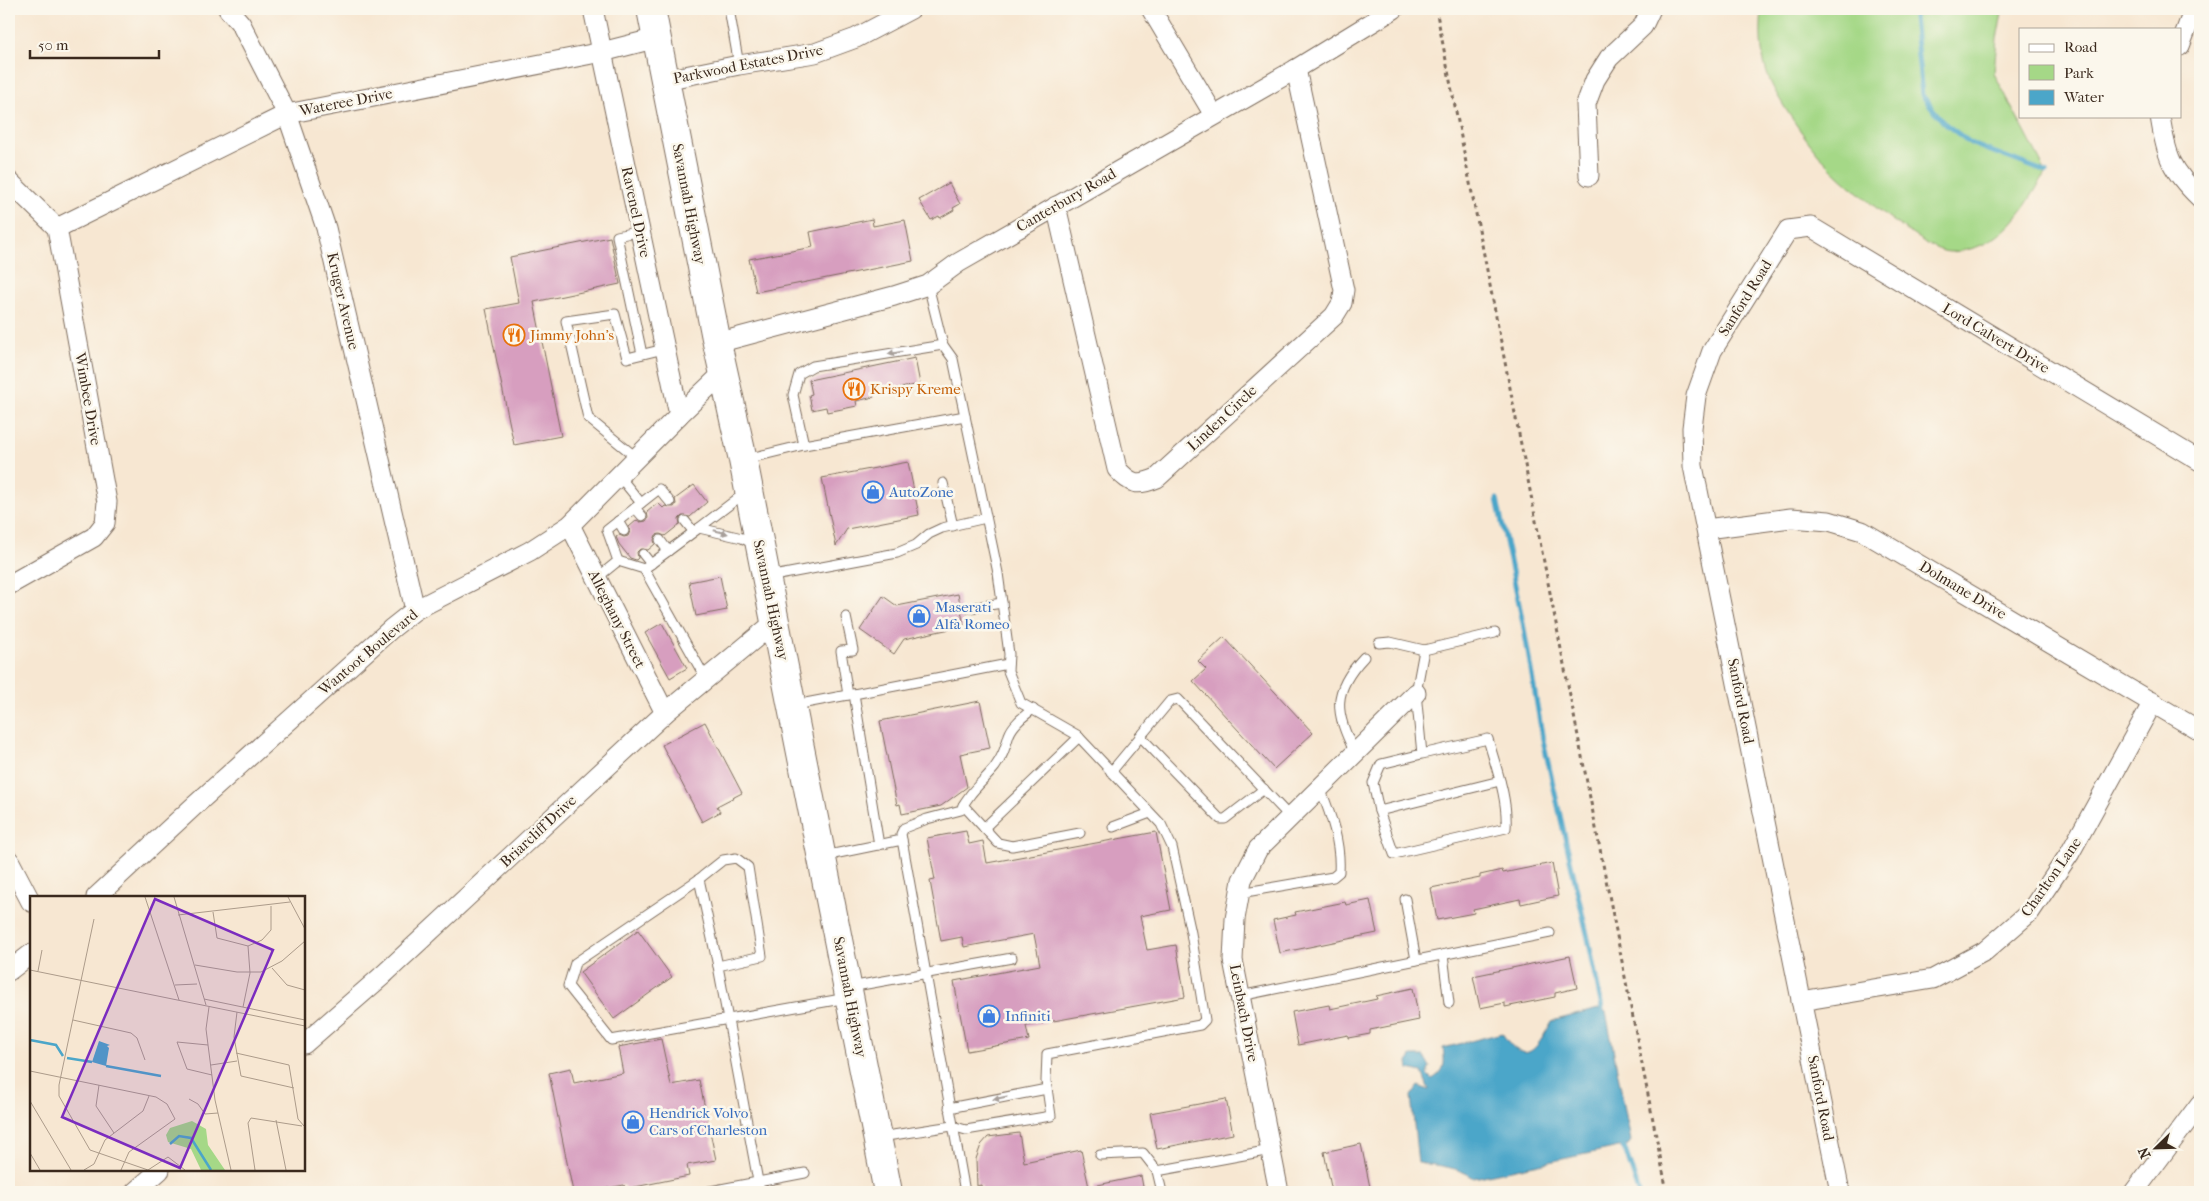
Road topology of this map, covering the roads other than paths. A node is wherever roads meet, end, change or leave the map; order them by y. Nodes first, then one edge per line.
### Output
1 (228, 9) edge
2 (593, 9) edge
3 (651, 9) edge
4 (729, 9) edge
5 (911, 9) edge
6 (1151, 9) edge
7 (1394, 9) edge
8 (1651, 9) edge
9 (2194, 9) edge
10 (657, 38) junction
11 (2182, 41) edge
12 (602, 52) junction
13 (739, 65) junction
14 (1296, 70) junction
15 (665, 80) junction
16 (287, 114) junction
17 (1214, 115) junction
18 (2160, 118) edge
19 (1589, 176) dead end
20 (9, 181) edge
21 (2200, 198) edge
22 (1056, 206) junction
23 (57, 228) junction
24 (1788, 230) joint
25 (640, 231) junction
26 (928, 285) junction
27 (717, 343) junction
28 (943, 345) junction
29 (664, 349) junction
30 (642, 354) junction
31 (724, 372) junction
32 (678, 415) junction
33 (965, 416) junction
34 (804, 445) junction
35 (636, 458) junction
36 (743, 460) junction
37 (2200, 461) edge
38 (619, 476) junction
39 (943, 483) dead end
40 (748, 490) junction
41 (670, 502) dead end
42 (638, 505) junction
43 (642, 516) dead end
44 (986, 518) junction
45 (618, 521) junction
46 (685, 521) dead end
47 (570, 524) junction
48 (952, 526) junction
49 (696, 529) junction
50 (1706, 529) junction
51 (624, 531) dead end
52 (660, 540) dead end
53 (760, 547) junction
54 (668, 551) junction
55 (643, 554) dead end
56 (618, 561) junction
57 (647, 566) junction
58 (597, 578) junction
59 (765, 578) junction
60 (9, 585) edge
61 (1002, 603) junction
62 (970, 608) dead end
63 (415, 610) junction
64 (846, 617) dead end
65 (775, 622) junction
66 (1495, 633) dead end
67 (1379, 643) dead end
68 (1424, 650) junction
69 (1364, 657) dead end
70 (1008, 664) junction
71 (706, 679) junction
72 (1416, 693) junction
73 (851, 695) junction
74 (2153, 702) junction
75 (792, 706) junction
76 (1032, 709) junction
77 (665, 713) junction
78 (2200, 731) edge
79 (1140, 736) junction
80 (1078, 737) junction
81 (1355, 752) junction
82 (1422, 754) junction
83 (1111, 772) junction
84 (1500, 781) junction
85 (1320, 787) junction
86 (1264, 789) junction
87 (963, 805) junction
88 (1379, 811) junction
89 (1150, 813) junction
90 (1290, 817) junction
91 (1113, 827) dead end
92 (984, 828) junction
93 (1080, 833) dead end
94 (902, 840) junction
95 (879, 845) junction
96 (822, 857) junction
97 (9, 860) edge
98 (699, 880) junction
99 (1240, 894) junction
100 (97, 896) edge
101 (30, 900) edge
102 (1405, 900) dead end
103 (1550, 933) dead end
104 (30, 955) edge
105 (1442, 955) junction
106 (1012, 958) dead end
107 (1416, 960) junction
108 (718, 966) junction
109 (9, 971) edge
110 (926, 974) junction
111 (849, 992) junction
112 (1240, 996) junction
113 (1802, 1001) junction
114 (1449, 1003) dead end
115 (726, 1020) junction
116 (305, 1043) edge
117 (1048, 1089) junction
118 (2200, 1104) edge
119 (949, 1108) junction
120 (952, 1126) junction
121 (877, 1137) junction
122 (1271, 1150) junction
123 (1100, 1155) dead end
124 (159, 1171) edge
125 (1158, 1172) junction
126 (805, 1173) dead end
127 (758, 1181) junction
128 (135, 1192) edge
129 (705, 1192) edge
130 (760, 1192) edge
131 (888, 1192) edge
132 (965, 1192) edge
133 (1162, 1192) edge
134 (1279, 1192) edge
135 (1840, 1192) edge
136 (2134, 1192) edge

1 - 16 street, Kruger Avenue
2 - 12 street, Ravenel Drive
3 - 10 highway, Savannah Highway
4 - 13 lane
5 - 13 street, Parkwood Estates Drive
6 - 17 street
7 - 14 street, Canterbury Road
8 - 19 street
9 - 11 street
10 - 12 street, Wateree Drive
10 - 15 highway, Savannah Highway
12 - 16 street, Wateree Drive
12 - 25 street, Ravenel Drive
13 - 15 street, Parkwood Estates Drive
14 - 17 street, Canterbury Road
14 - 22 street, Linden Circle
15 - 27 highway, Savannah Highway
16 - 23 street, Wateree Drive
16 - 63 street, Kruger Avenue
17 - 22 street, Canterbury Road
18 - 21 street
20 - 23 street
22 - 26 street, Canterbury Road
23 - 60 street, Wimbee Drive
24 - 37 street, Lord Calvert Drive
24 - 50 street, Sanford Road
25 - 29 street, Ravenel Drive
25 - 30 lane
26 - 27 street, Canterbury Road
26 - 28 lane
27 - 31 highway, Savannah Highway
28 - 33 lane
28 -> 34 lane
29 - 30 lane
29 - 32 street, Ravenel Drive
30 - 35 lane
31 - 32 street, Wantoot Boulevard
31 - 36 highway, Savannah Highway
32 - 35 street, Wantoot Boulevard
33 - 34 lane
33 - 44 lane
34 - 36 lane
35 - 38 street, Wantoot Boulevard
36 - 40 highway, Savannah Highway
38 - 42 lane
38 - 47 street, Wantoot Boulevard
39 - 48 lane
40 - 49 lane
40 - 53 highway, Savannah Highway
41 - 42 lane
42 - 43 lane
42 - 45 lane
44 - 48 lane
44 - 61 lane
45 - 51 lane
45 - 56 lane
46 - 49 lane
47 - 58 street, Alleghany Street
47 - 63 street, Wantoot Boulevard
48 - 59 lane
49 -> 53 lane
49 - 54 lane
50 - 74 street, Dolmane Drive
50 - 113 street, Sanford Road
52 - 54 lane
53 - 59 highway, Savannah Highway
54 - 57 lane
55 - 57 lane
56 - 57 lane
56 - 58 lane
57 - 71 lane
58 - 77 street, Alleghany Street
59 - 65 highway, Savannah Highway
61 - 62 lane
61 - 70 lane
63 - 100 street, Wantoot Boulevard
64 - 73 lane
65 - 71 street, Briarcliff Drive
65 - 75 highway, Savannah Highway
66 - 68 lane
67 - 68 lane
68 - 72 lane
69 - 81 lane
70 - 73 lane
70 - 76 lane
71 - 77 street, Briarcliff Drive
72 - 81 street, Leinbach Drive
72 - 82 lane
73 - 75 lane
73 - 95 lane
74 - 78 street, Dolmane Drive
74 - 113 street, Charlton Lane
75 - 96 highway, Savannah Highway
76 - 80 lane
76 - 87 lane
77 - 116 street, Briarcliff Drive
79 - 83 lane
79 - 86 lane
79 - 86 lane
80 - 83 lane
80 - 92 lane
81 - 85 street, Leinbach Drive
82 - 84 lane
82 - 88 lane
83 - 89 lane
84 - 88 lane
84 - 88 lane
85 - 90 street, Leinbach Drive
85 - 99 lane
86 - 90 lane
87 - 92 lane
87 - 94 lane
89 - 91 lane
89 - 117 lane
90 - 99 street, Leinbach Drive
92 - 93 lane
94 - 95 lane
94 - 110 lane
95 - 96 lane
96 - 111 highway, Savannah Highway
97 - 101 street
98 - 108 lane
98 - 108 lane
98 - 115 lane
99 - 112 street, Leinbach Drive
102 - 107 lane
103 - 105 lane
104 - 109 street
105 - 107 lane
105 - 114 lane
106 - 110 lane
107 - 112 lane
108 - 115 lane
110 - 111 lane
110 - 119 lane
111 - 115 lane
111 - 121 highway, Savannah Highway
112 - 122 street, Leinbach Drive
113 - 135 street, Sanford Road
115 - 127 lane
117 -> 119 lane
117 - 120 lane
118 - 136 street
119 - 120 lane
120 - 121 lane
120 - 132 lane
121 - 131 highway, Savannah Highway
122 - 125 lane
122 - 134 street, Leinbach Drive
123 - 125 lane
124 - 128 street
125 - 133 lane
126 - 127 lane
127 - 129 lane
127 - 130 lane

